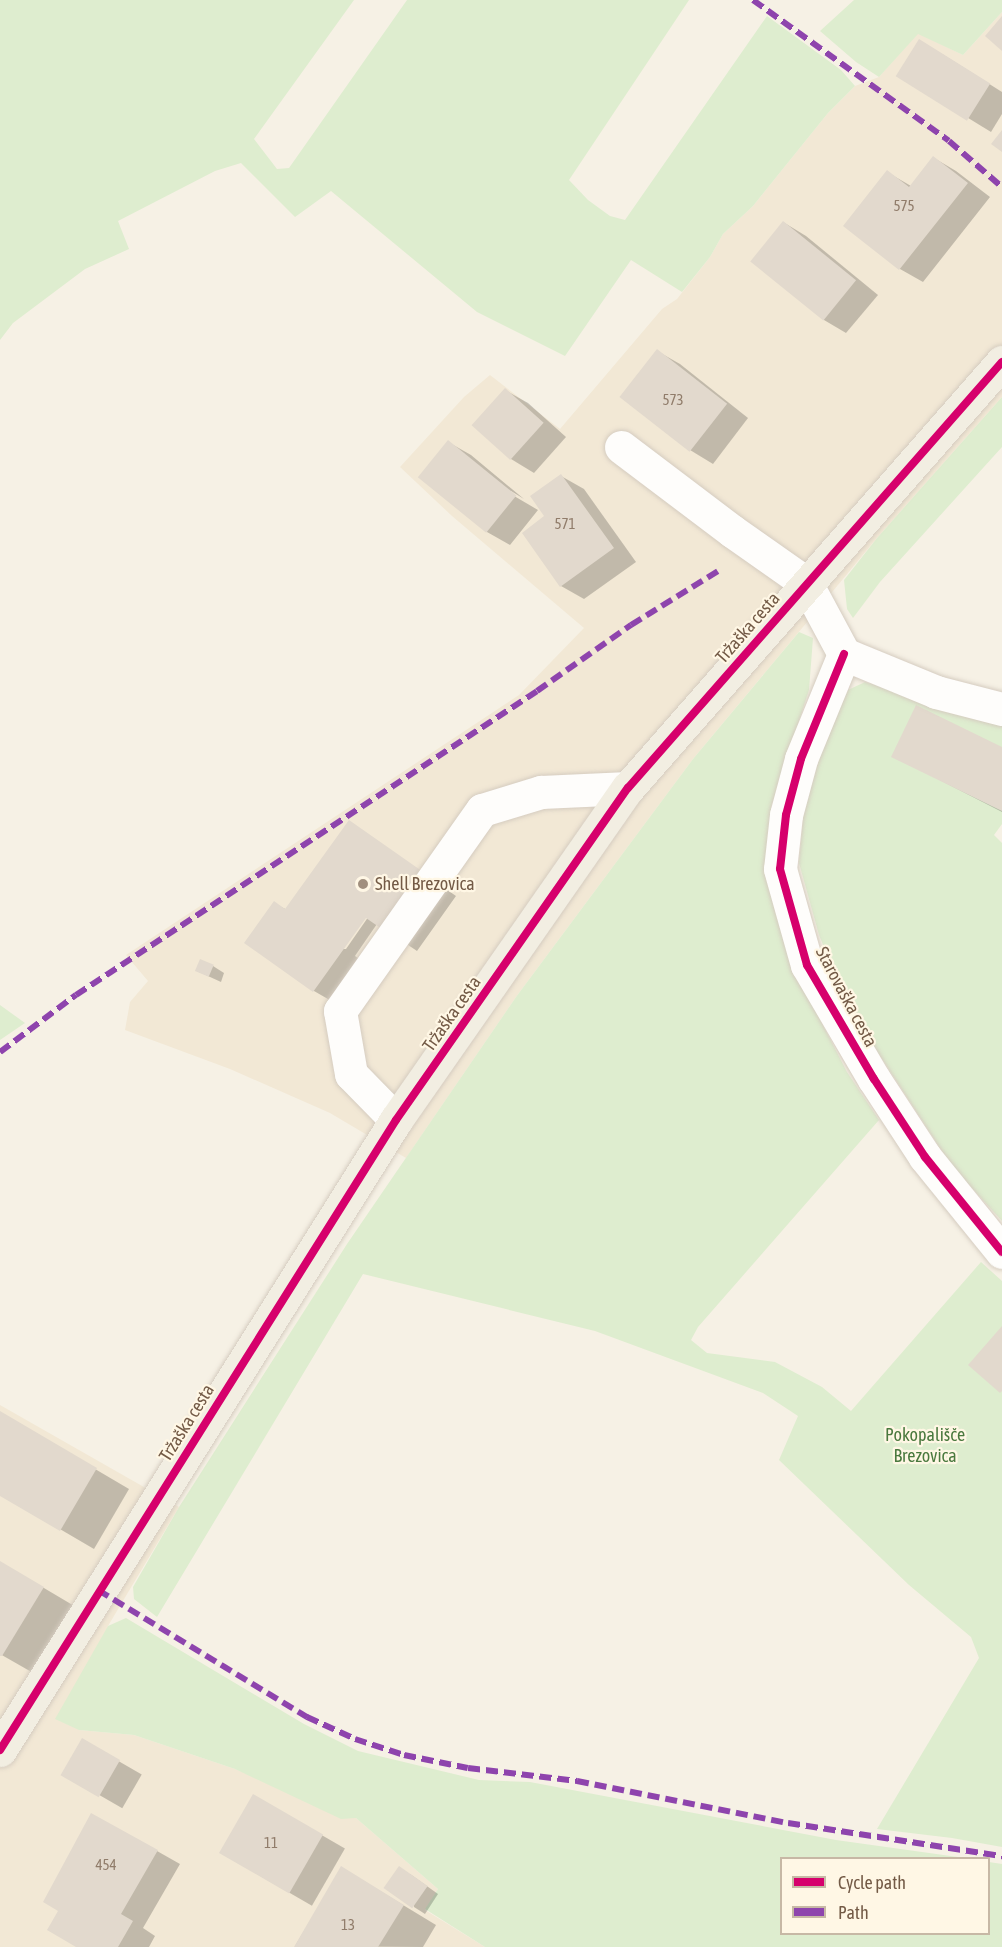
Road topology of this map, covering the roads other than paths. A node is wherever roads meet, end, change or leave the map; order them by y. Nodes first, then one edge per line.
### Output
1 (1002, 362) edge
2 (621, 447) dead end
3 (807, 584) junction
4 (844, 654) junction
5 (1002, 709) edge
6 (628, 788) junction
7 (396, 1120) junction
8 (1002, 1252) edge
9 (2, 1744) edge

1 - 3 main road, Tržaška cesta
2 - 3 street
3 - 4 street
3 - 6 main road, Tržaška cesta
4 - 5 street
4 - 8 street, Starovaška cesta
6 - 7 main road, Tržaška cesta
6 - 7 street
7 - 9 main road, Tržaška cesta

